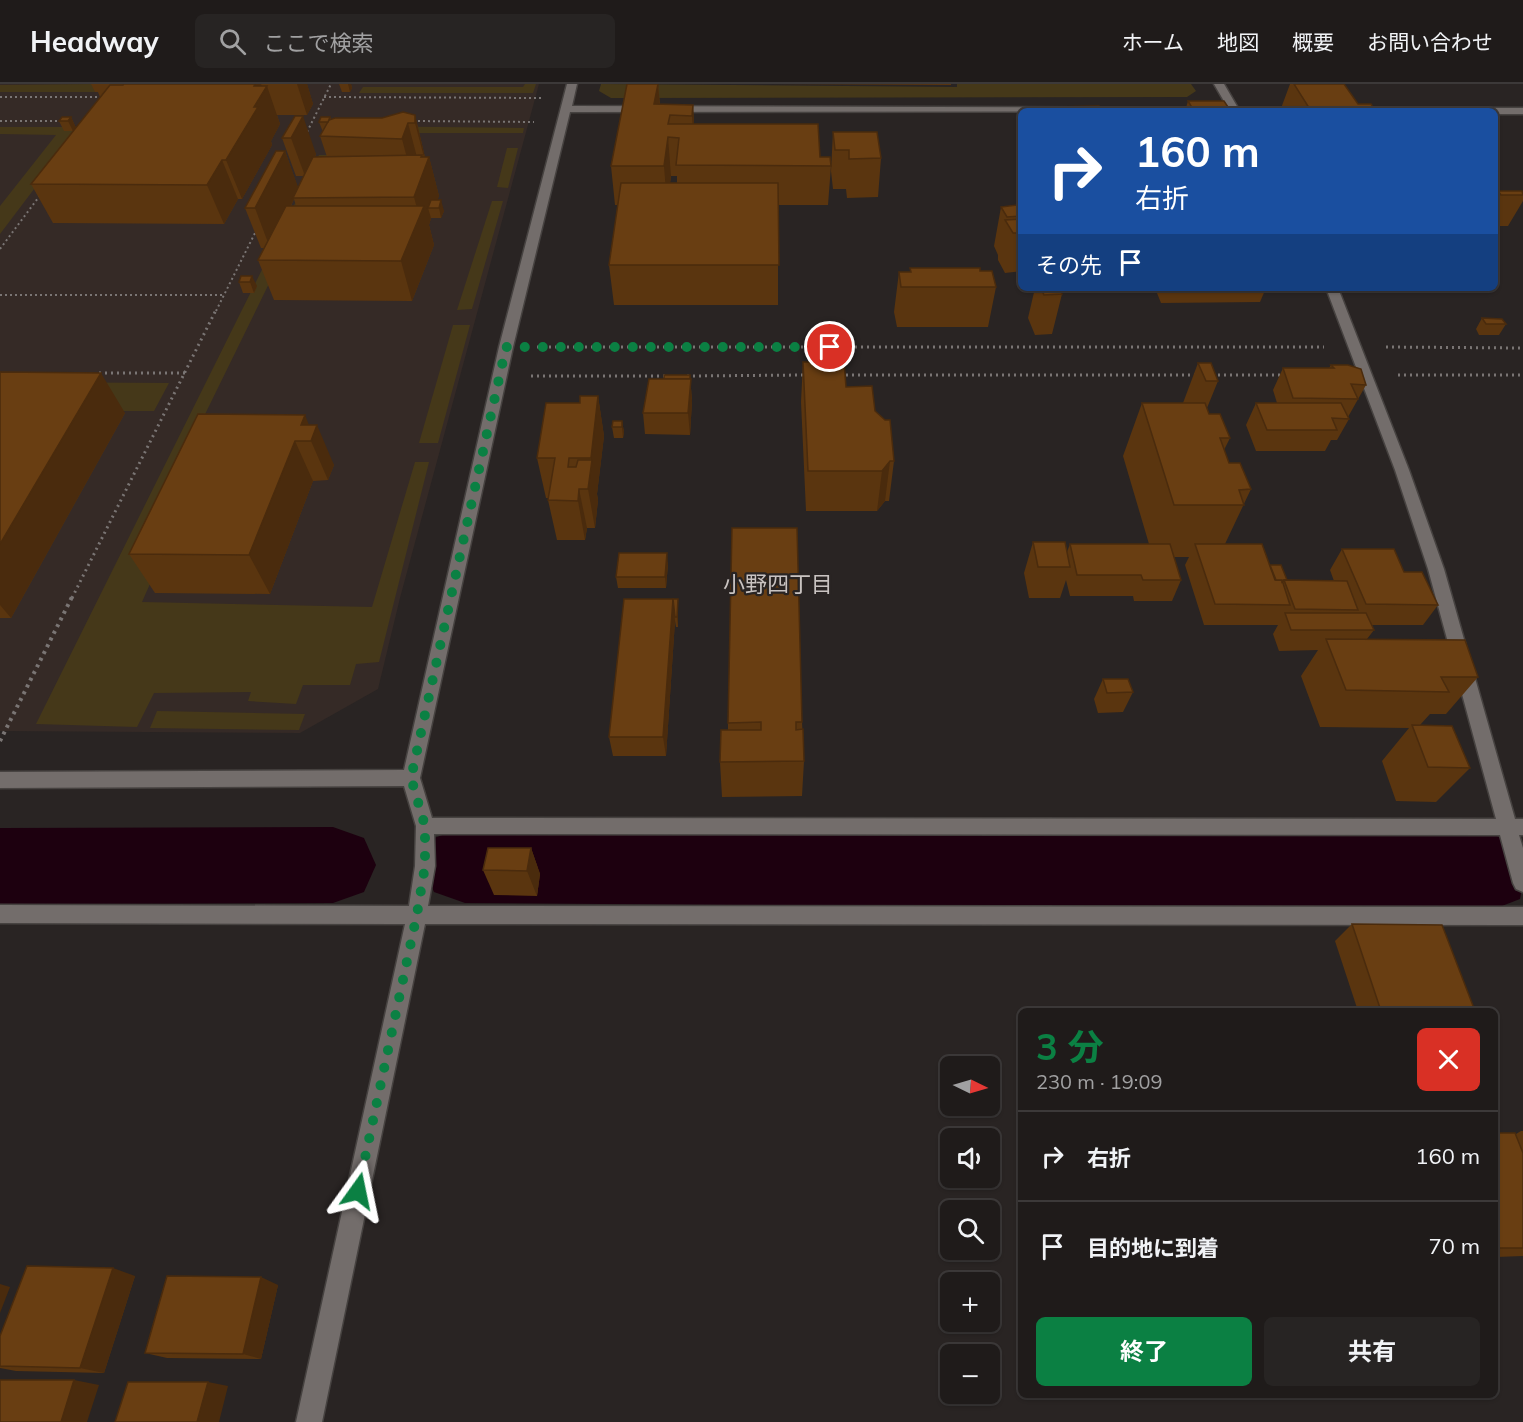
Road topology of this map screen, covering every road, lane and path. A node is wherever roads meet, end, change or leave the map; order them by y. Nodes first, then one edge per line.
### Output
1 (330, 84) edge
2 (572, 84) edge
3 (1220, 84) edge
4 (0, 97) edge
5 (115, 97) edge
6 (324, 97) junction
7 (545, 98) dead end
8 (1232, 108) edge
9 (567, 109) junction
10 (1018, 110) edge
11 (1498, 111) edge
12 (1523, 111) edge
13 (0, 121) edge
14 (64, 121) edge
15 (312, 121) junction
16 (324, 121) edge
17 (407, 121) edge
18 (538, 122) dead end
19 (302, 141) edge
20 (41, 194) edge
21 (260, 223) edge
22 (0, 249) edge
23 (1333, 291) edge
24 (0, 295) edge
25 (224, 295) junction
26 (506, 347) junction
27 (1356, 347) junction
28 (1523, 348) edge
29 (93, 373) edge
30 (185, 373) junction
31 (808, 375) edge
32 (832, 375) edge
33 (1199, 375) dead end
34 (1211, 375) edge
35 (1294, 375) edge
36 (1365, 375) junction
37 (1523, 375) edge
38 (500, 376) junction
39 (0, 741) edge
40 (411, 778) junction
41 (0, 780) edge
42 (425, 826) junction
43 (1515, 827) edge
44 (1523, 883) edge
45 (0, 914) edge
46 (417, 914) junction
47 (1523, 916) edge
48 (309, 1422) edge

1 - 6 path
2 - 9 street
3 - 8 street
4 - 5 path
6 - 7 path
6 - 15 path
9 - 10 street
9 - 26 street
11 - 12 street
13 - 14 path
15 - 16 path
15 - 19 path
17 - 18 path
20 - 22 path
21 - 25 path
23 - 27 street
24 - 25 path
25 - 30 path
26 - 27 path
26 - 38 street
27 - 28 path
27 - 36 street
29 - 30 path
30 - 39 path
31 - 38 path
32 - 33 path
34 - 35 path
36 - 37 path
36 - 43 street
38 - 40 street
40 - 41 street
40 - 42 street
42 - 43 street
42 - 46 street
43 - 44 street
45 - 46 street
46 - 47 street
46 - 48 street

